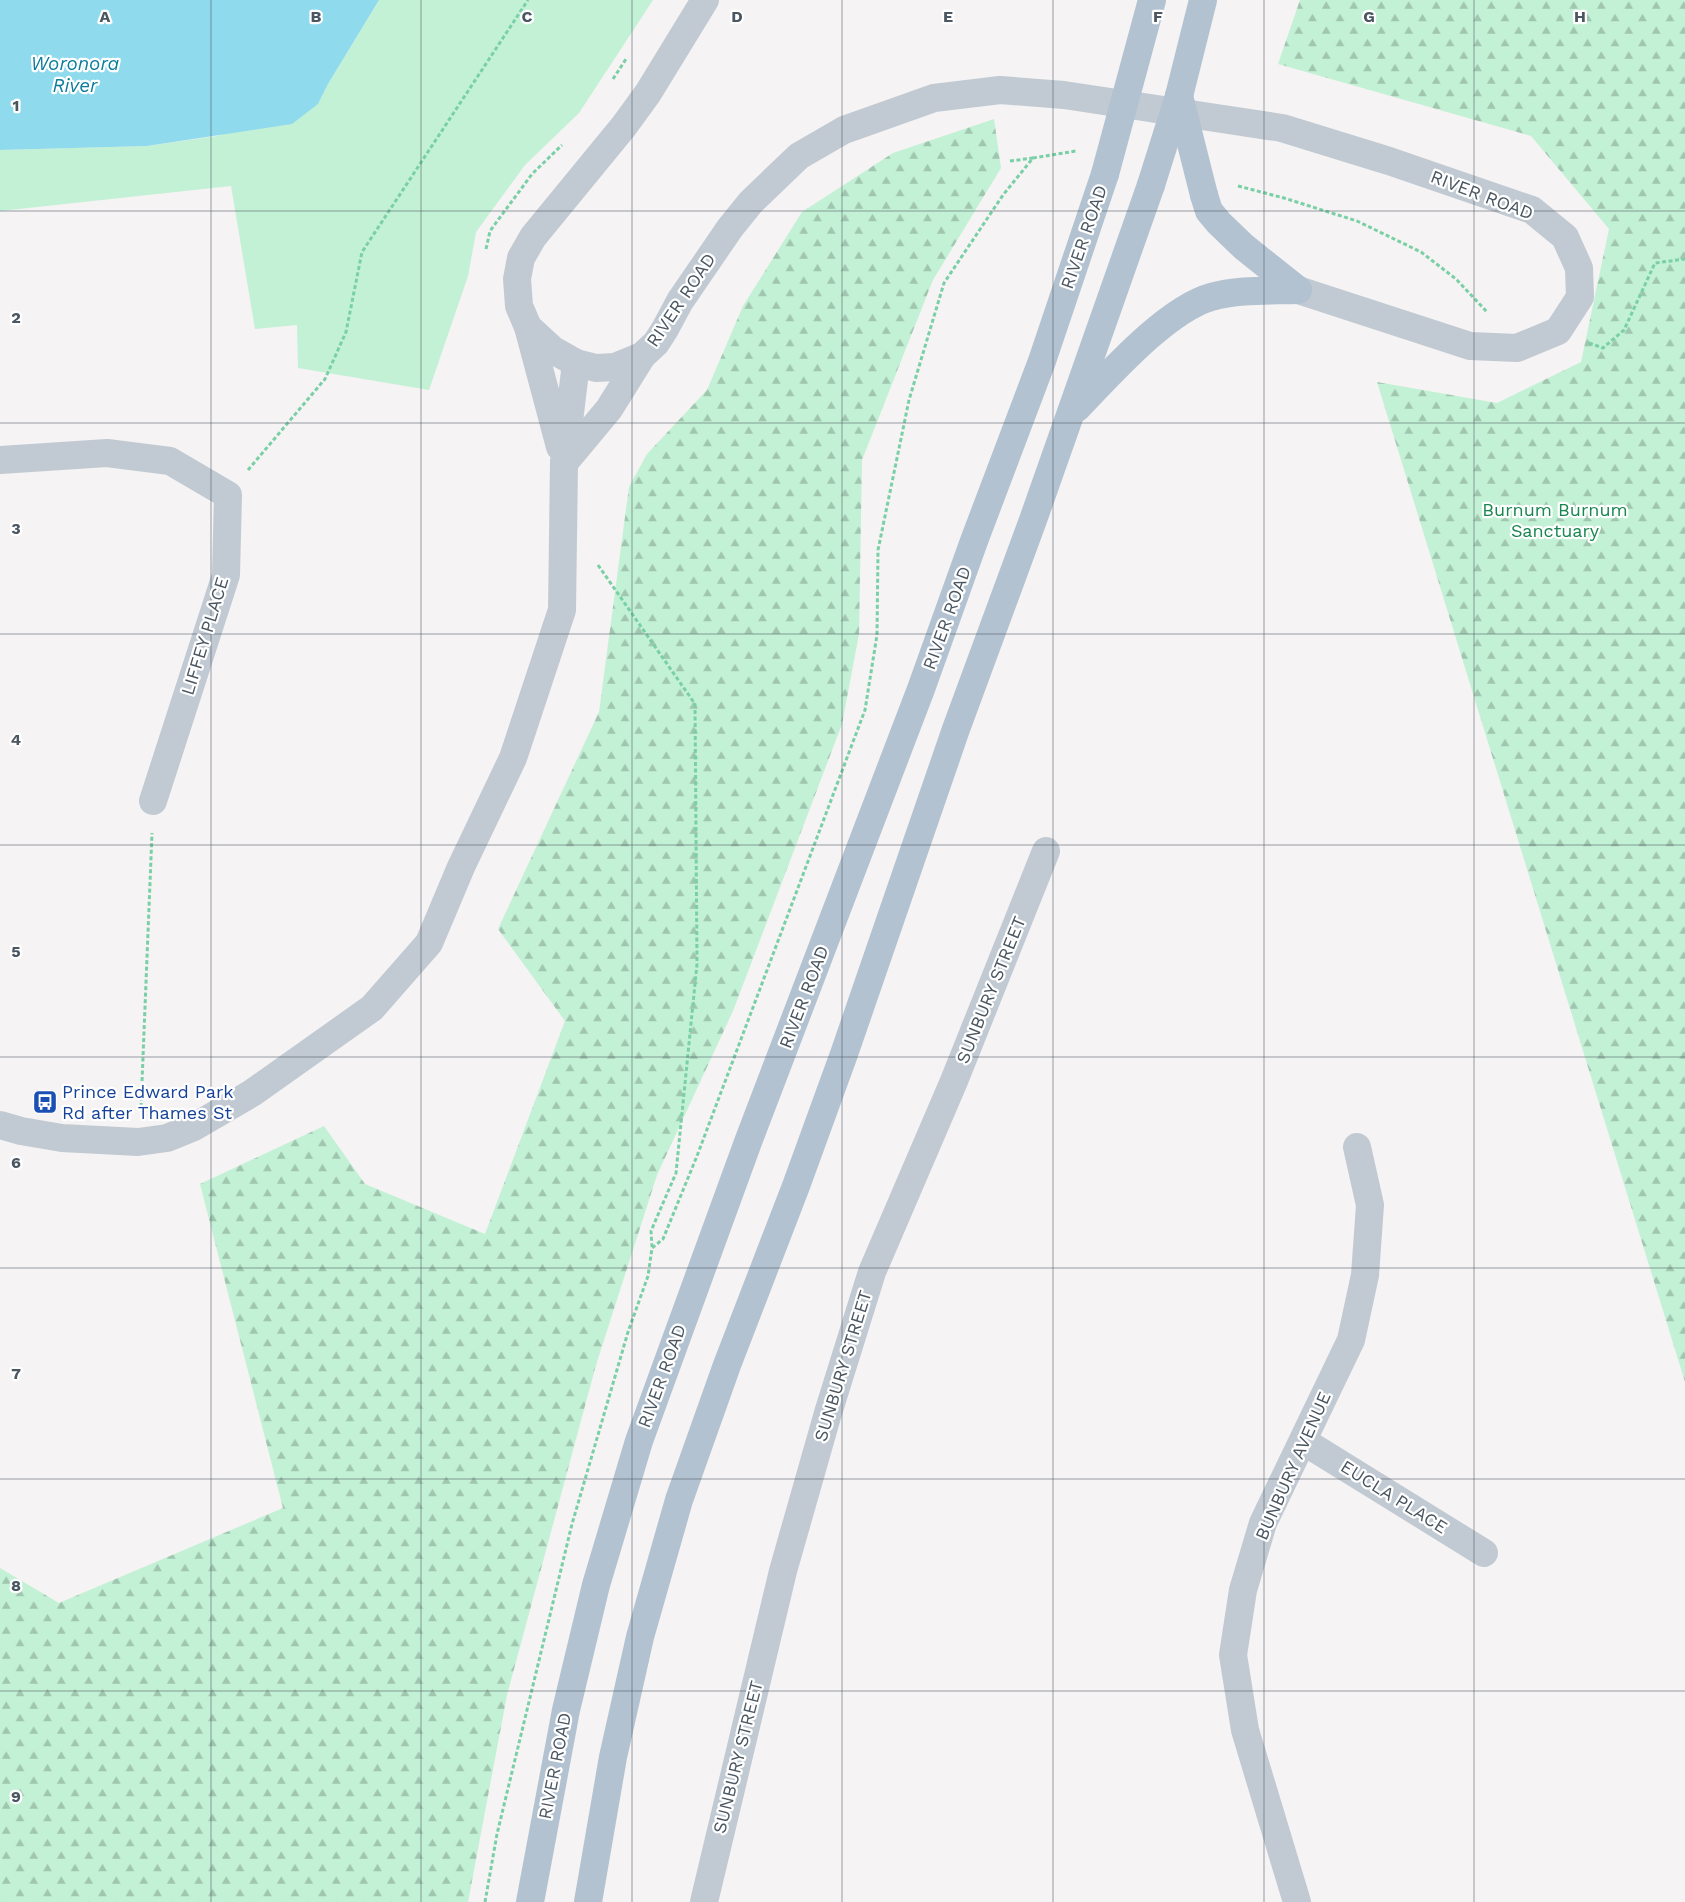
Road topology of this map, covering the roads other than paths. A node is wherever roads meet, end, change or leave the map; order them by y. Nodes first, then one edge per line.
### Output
1 (705, 0) edge
2 (1152, 0) edge
3 (1204, 0) edge
4 (1179, 96) junction
5 (1298, 290) junction
6 (528, 327) junction
7 (642, 356) junction
8 (576, 363) junction
9 (1071, 414) junction
10 (0, 460) edge
11 (564, 463) junction
12 (153, 801) road end
13 (1046, 851) dead end
14 (0, 1125) edge
15 (1357, 1147) dead end
16 (1303, 1442) junction
17 (1484, 1553) dead end
18 (530, 1902) edge
19 (588, 1902) edge
20 (704, 1902) edge
21 (1297, 1902) edge

1 - 6 street, RIVER ROAD
2 - 18 main road, RIVER ROAD, bridge
3 - 4 main road
4 - 5 main road, bridge
4 - 9 main road, bridge
5 - 7 street, RIVER ROAD
5 - 9 main road
6 - 8 street, RIVER ROAD
6 - 11 street
7 - 8 street, RIVER ROAD
7 - 11 street
8 - 11 street
9 - 19 main road
10 - 12 street, LIFFEY PLACE
11 - 14 street
13 - 20 street, SUNBURY STREET
15 - 16 street, BUNBURY AVENUE
16 - 17 street, EUCLA PLACE
16 - 21 street, BUNBURY AVENUE

